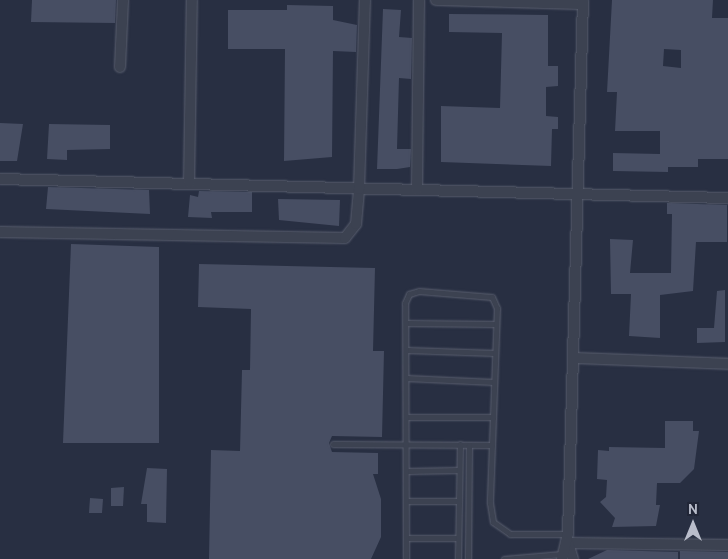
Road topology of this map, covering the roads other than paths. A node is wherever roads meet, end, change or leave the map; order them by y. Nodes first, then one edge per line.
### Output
1 (123, 0) edge
2 (192, 0) edge
3 (364, 0) edge
4 (419, 0) edge
5 (436, 0) edge
6 (583, 2) edge
7 (120, 67) dead end
8 (0, 179) edge
9 (189, 182) junction
10 (359, 189) junction
11 (416, 190) junction
12 (580, 194) junction
13 (728, 198) edge
14 (0, 232) edge
15 (406, 323) junction
16 (496, 324) junction
17 (407, 350) junction
18 (495, 353) junction
19 (574, 358) junction
20 (728, 364) edge
21 (406, 378) junction
22 (494, 382) junction
23 (407, 417) junction
24 (493, 417) junction
25 (408, 443) junction
26 (333, 444) dead end
27 (460, 444) junction
28 (469, 445) junction
29 (492, 445) junction
30 (459, 470) junction
31 (408, 471) junction
32 (408, 501) junction
33 (459, 501) junction
34 (407, 538) junction
35 (458, 538) junction
36 (568, 538) junction
37 (728, 545) edge
38 (562, 557) edge
39 (406, 559) edge
40 (458, 559) edge
41 (468, 559) edge
42 (504, 559) edge
43 (573, 559) edge

1 - 7 street
2 - 9 street
3 - 10 street
4 - 11 street
5 - 6 street
6 - 12 street
8 - 9 street
9 - 10 street
10 - 11 street
10 - 14 street
11 - 12 street
12 - 13 street
12 - 19 street
15 - 16 lane
15 - 16 lane
15 - 17 lane
16 - 18 lane
17 - 18 lane
17 - 21 lane
18 - 22 lane
19 - 20 street
19 - 36 street
21 - 22 lane
21 - 23 lane
22 - 24 lane
23 - 24 lane
23 - 25 lane
24 - 29 lane
25 - 26 lane
25 - 27 lane
25 - 31 lane
27 - 28 lane
27 - 30 lane
28 - 29 lane
28 - 41 lane
29 - 36 lane
30 - 31 lane
30 - 33 lane
31 - 32 lane
32 - 33 lane
32 - 34 lane
33 - 35 lane
34 - 35 lane
34 - 39 lane
35 - 40 lane
36 - 37 street
36 - 38 street
36 - 43 street
38 - 42 lane

